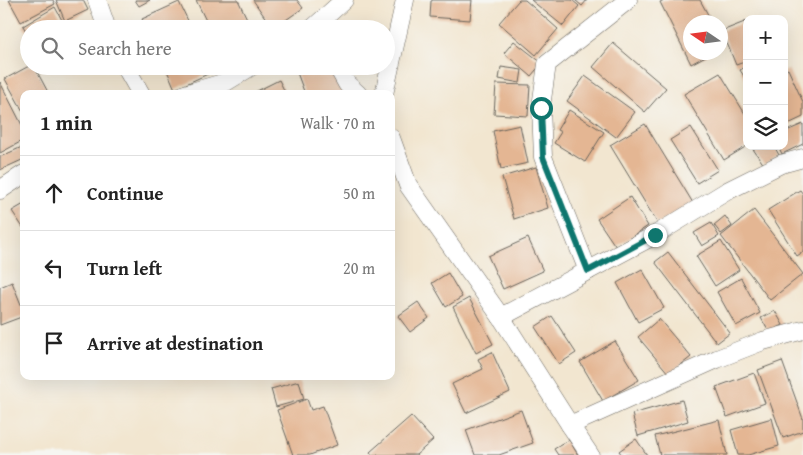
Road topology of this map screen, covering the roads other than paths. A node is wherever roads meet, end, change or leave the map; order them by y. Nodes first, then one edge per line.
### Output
1 (97, 0) edge
2 (344, 0) edge
3 (405, 0) edge
4 (628, 0) edge
5 (104, 20) edge
6 (324, 20) edge
7 (395, 45) edge
8 (129, 75) edge
9 (237, 75) edge
10 (342, 75) edge
11 (388, 75) edge
12 (139, 90) edge
13 (199, 90) edge
14 (354, 90) edge
15 (385, 90) edge
16 (395, 149) edge
17 (803, 158) edge
18 (20, 177) edge
19 (0, 190) edge
20 (588, 271) junction
21 (501, 317) junction
22 (803, 330) edge
23 (570, 425) junction
24 (590, 455) edge

1 - 5 street
2 - 6 street
3 - 7 street
4 - 20 street
8 - 12 street
9 - 13 street
10 - 14 street
11 - 15 street
16 - 21 street
17 - 20 street
18 - 19 street
20 - 21 street
21 - 23 street
22 - 23 street
23 - 24 street

